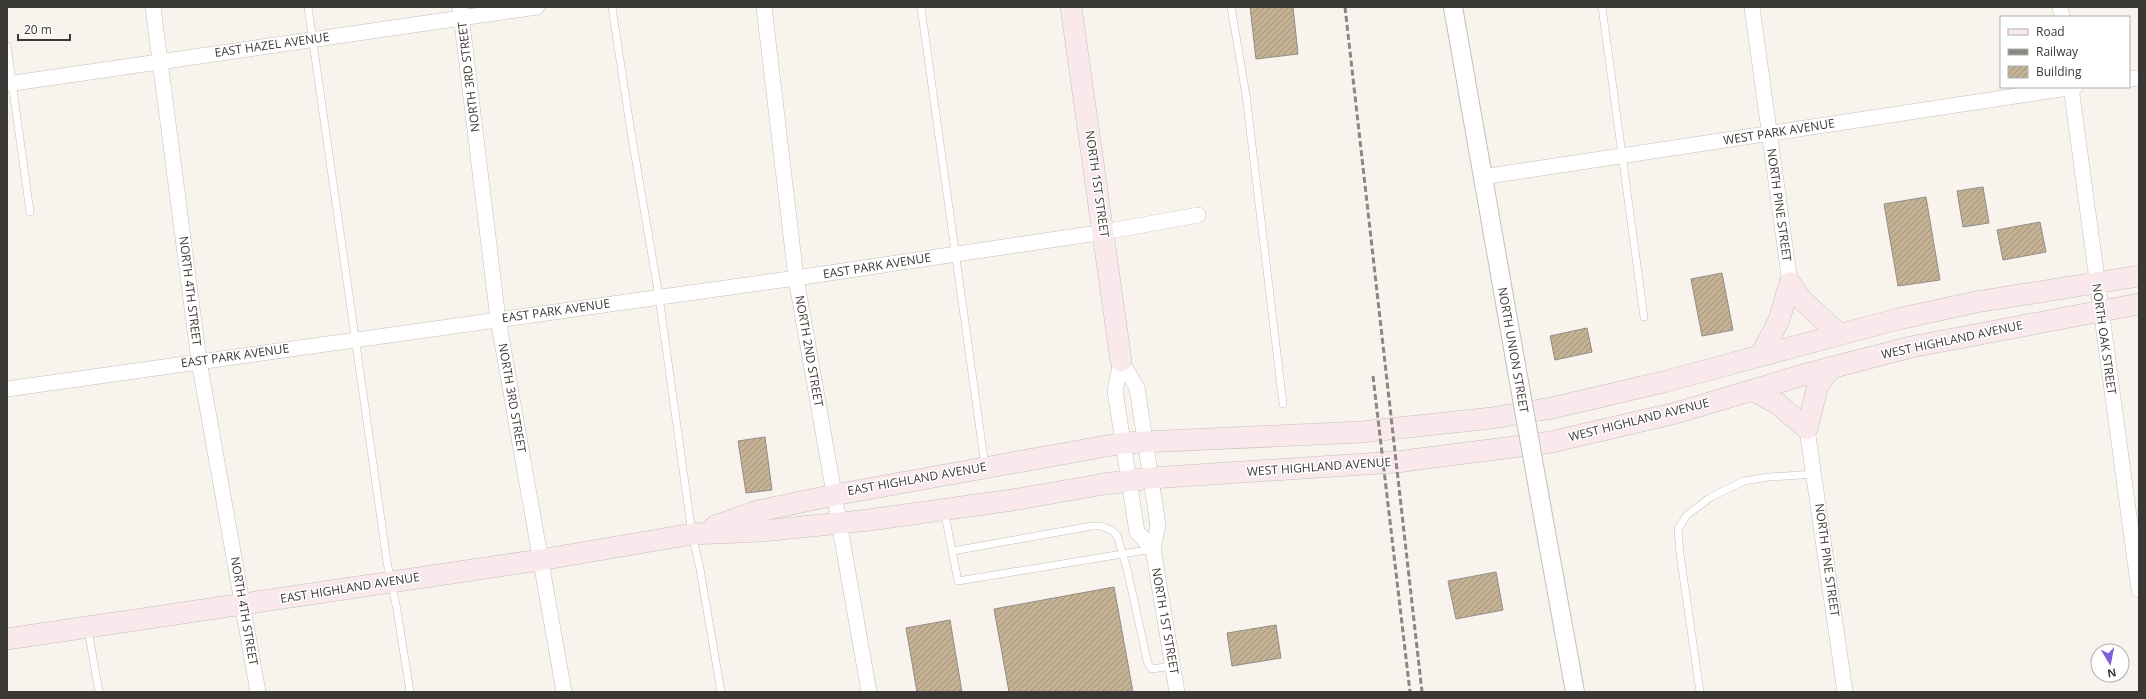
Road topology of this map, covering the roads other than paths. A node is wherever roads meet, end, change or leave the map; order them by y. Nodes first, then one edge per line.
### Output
1 (152, 7) edge
2 (308, 7) edge
3 (537, 7) edge
4 (612, 7) edge
5 (764, 7) edge
6 (921, 7) edge
7 (1071, 7) edge
8 (1231, 7) edge
9 (1453, 7) edge
10 (1602, 7) edge
11 (1752, 7) edge
12 (461, 12) edge
13 (312, 39) junction
14 (7, 46) edge
15 (160, 62) junction
16 (9, 84) edge
17 (2066, 88) edge
18 (2072, 88) edge
19 (1768, 134) junction
20 (1623, 156) junction
21 (1482, 177) junction
22 (30, 212) dead end
23 (1198, 215) dead end
24 (1104, 232) junction
25 (956, 254) junction
26 (2139, 276) edge
27 (796, 278) junction
28 (2096, 282) junction
29 (1790, 283) junction
30 (659, 297) junction
31 (2139, 304) edge
32 (2101, 312) junction
33 (1644, 317) dead end
34 (498, 319) junction
35 (1839, 334) junction
36 (355, 339) junction
37 (1761, 355) junction
38 (199, 361) junction
39 (1121, 361) junction
40 (1831, 368) junction
41 (7, 389) edge
42 (1752, 390) junction
43 (1283, 404) dead end
44 (1808, 429) junction
45 (1145, 442) junction
46 (1123, 443) junction
47 (986, 467) junction
48 (1815, 474) junction
49 (1151, 478) junction
50 (1129, 481) junction
51 (834, 495) junction
52 (944, 510) junction
53 (838, 524) junction
54 (692, 534) junction
55 (1153, 549) junction
56 (953, 551) junction
57 (1123, 555) junction
58 (540, 560) junction
59 (390, 582) junction
60 (2139, 590) edge
61 (243, 604) junction
62 (88, 627) junction
63 (7, 639) edge
64 (1172, 666) junction
65 (99, 692) edge
66 (258, 692) edge
67 (410, 692) edge
68 (564, 692) edge
69 (721, 692) edge
70 (869, 692) edge
71 (1177, 692) edge
72 (1575, 692) edge
73 (1700, 692) edge
74 (1845, 692) edge

1 - 15 street, NORTH 4TH STREET
2 - 13 lane
3 - 12 street, EAST HAZEL AVENUE
4 - 30 lane
5 - 27 street, NORTH 2ND STREET
6 - 25 lane
7 - 24 main road, NORTH 1ST STREET
8 - 43 lane
9 - 21 street, NORTH UNION STREET
10 - 20 lane
11 - 19 street, NORTH PINE STREET
12 - 13 street, EAST HAZEL AVENUE
12 - 34 street, NORTH 3RD STREET
13 - 15 street, EAST HAZEL AVENUE
13 - 36 lane
14 - 16 lane
15 - 16 street, EAST HAZEL AVENUE
15 - 38 street, NORTH 4TH STREET
16 - 22 lane
17 - 19 street, WEST PARK AVENUE
18 - 28 street, NORTH OAK STREET
19 - 20 street, WEST PARK AVENUE
19 - 29 street, NORTH PINE STREET
20 - 21 street, WEST PARK AVENUE
20 - 33 lane
21 - 72 street, NORTH UNION STREET, bridge
23 - 24 street
24 - 25 street, EAST PARK AVENUE
24 - 39 main road, NORTH 1ST STREET
25 - 27 street, EAST PARK AVENUE
25 - 47 lane
26 - 28 main road
27 - 30 street, EAST PARK AVENUE
27 - 51 street, NORTH 2ND STREET
28 - 32 street, NORTH OAK STREET
28 - 35 main road
29 - 35 main road
29 - 37 main road
30 - 34 street, EAST PARK AVENUE
30 - 54 lane
31 - 32 main road, WEST HIGHLAND AVENUE
32 - 40 main road, WEST HIGHLAND AVENUE
32 - 60 street, NORTH OAK STREET
34 - 36 street, EAST PARK AVENUE
34 - 58 street, NORTH 3RD STREET
35 - 37 main road
36 - 38 street, EAST PARK AVENUE
36 - 59 lane
37 - 45 main road
38 - 41 street, EAST PARK AVENUE
38 - 61 street, NORTH 4TH STREET
39 - 45 street, NORTH 1ST STREET
39 - 46 street, NORTH 1ST STREET
40 - 42 main road, WEST HIGHLAND AVENUE
40 - 44 main road
42 - 44 main road
42 - 49 main road, WEST HIGHLAND AVENUE
44 - 48 street, NORTH PINE STREET
45 - 46 main road, EAST HIGHLAND AVENUE
45 - 49 street, NORTH 1ST STREET
46 - 47 main road, EAST HIGHLAND AVENUE
46 - 50 street, NORTH 1ST STREET
47 - 51 main road, EAST HIGHLAND AVENUE
48 - 73 lane
48 - 74 street, NORTH PINE STREET
49 - 50 main road, WEST HIGHLAND AVENUE
49 - 55 street, NORTH 1ST STREET
50 - 52 main road, EAST HIGHLAND AVENUE
50 - 55 street, NORTH 1ST STREET
51 - 53 street, NORTH 2ND STREET
51 - 54 main road, EAST HIGHLAND AVENUE
52 - 53 main road, EAST HIGHLAND AVENUE
52 - 56 lane
53 - 54 main road, EAST HIGHLAND AVENUE
53 - 70 street, NORTH 2ND STREET
54 - 58 main road, EAST HIGHLAND AVENUE
54 - 69 lane
55 - 57 lane
55 - 64 street, NORTH 1ST STREET
56 - 57 lane
56 - 57 lane
57 - 64 lane
58 - 59 main road, EAST HIGHLAND AVENUE
58 - 68 street, NORTH 3RD STREET
59 - 61 main road, EAST HIGHLAND AVENUE
59 - 67 lane
61 - 62 main road, EAST HIGHLAND AVENUE
61 - 66 street, NORTH 4TH STREET
62 - 63 main road, EAST HIGHLAND AVENUE
62 - 65 lane
64 - 71 street, NORTH 1ST STREET

